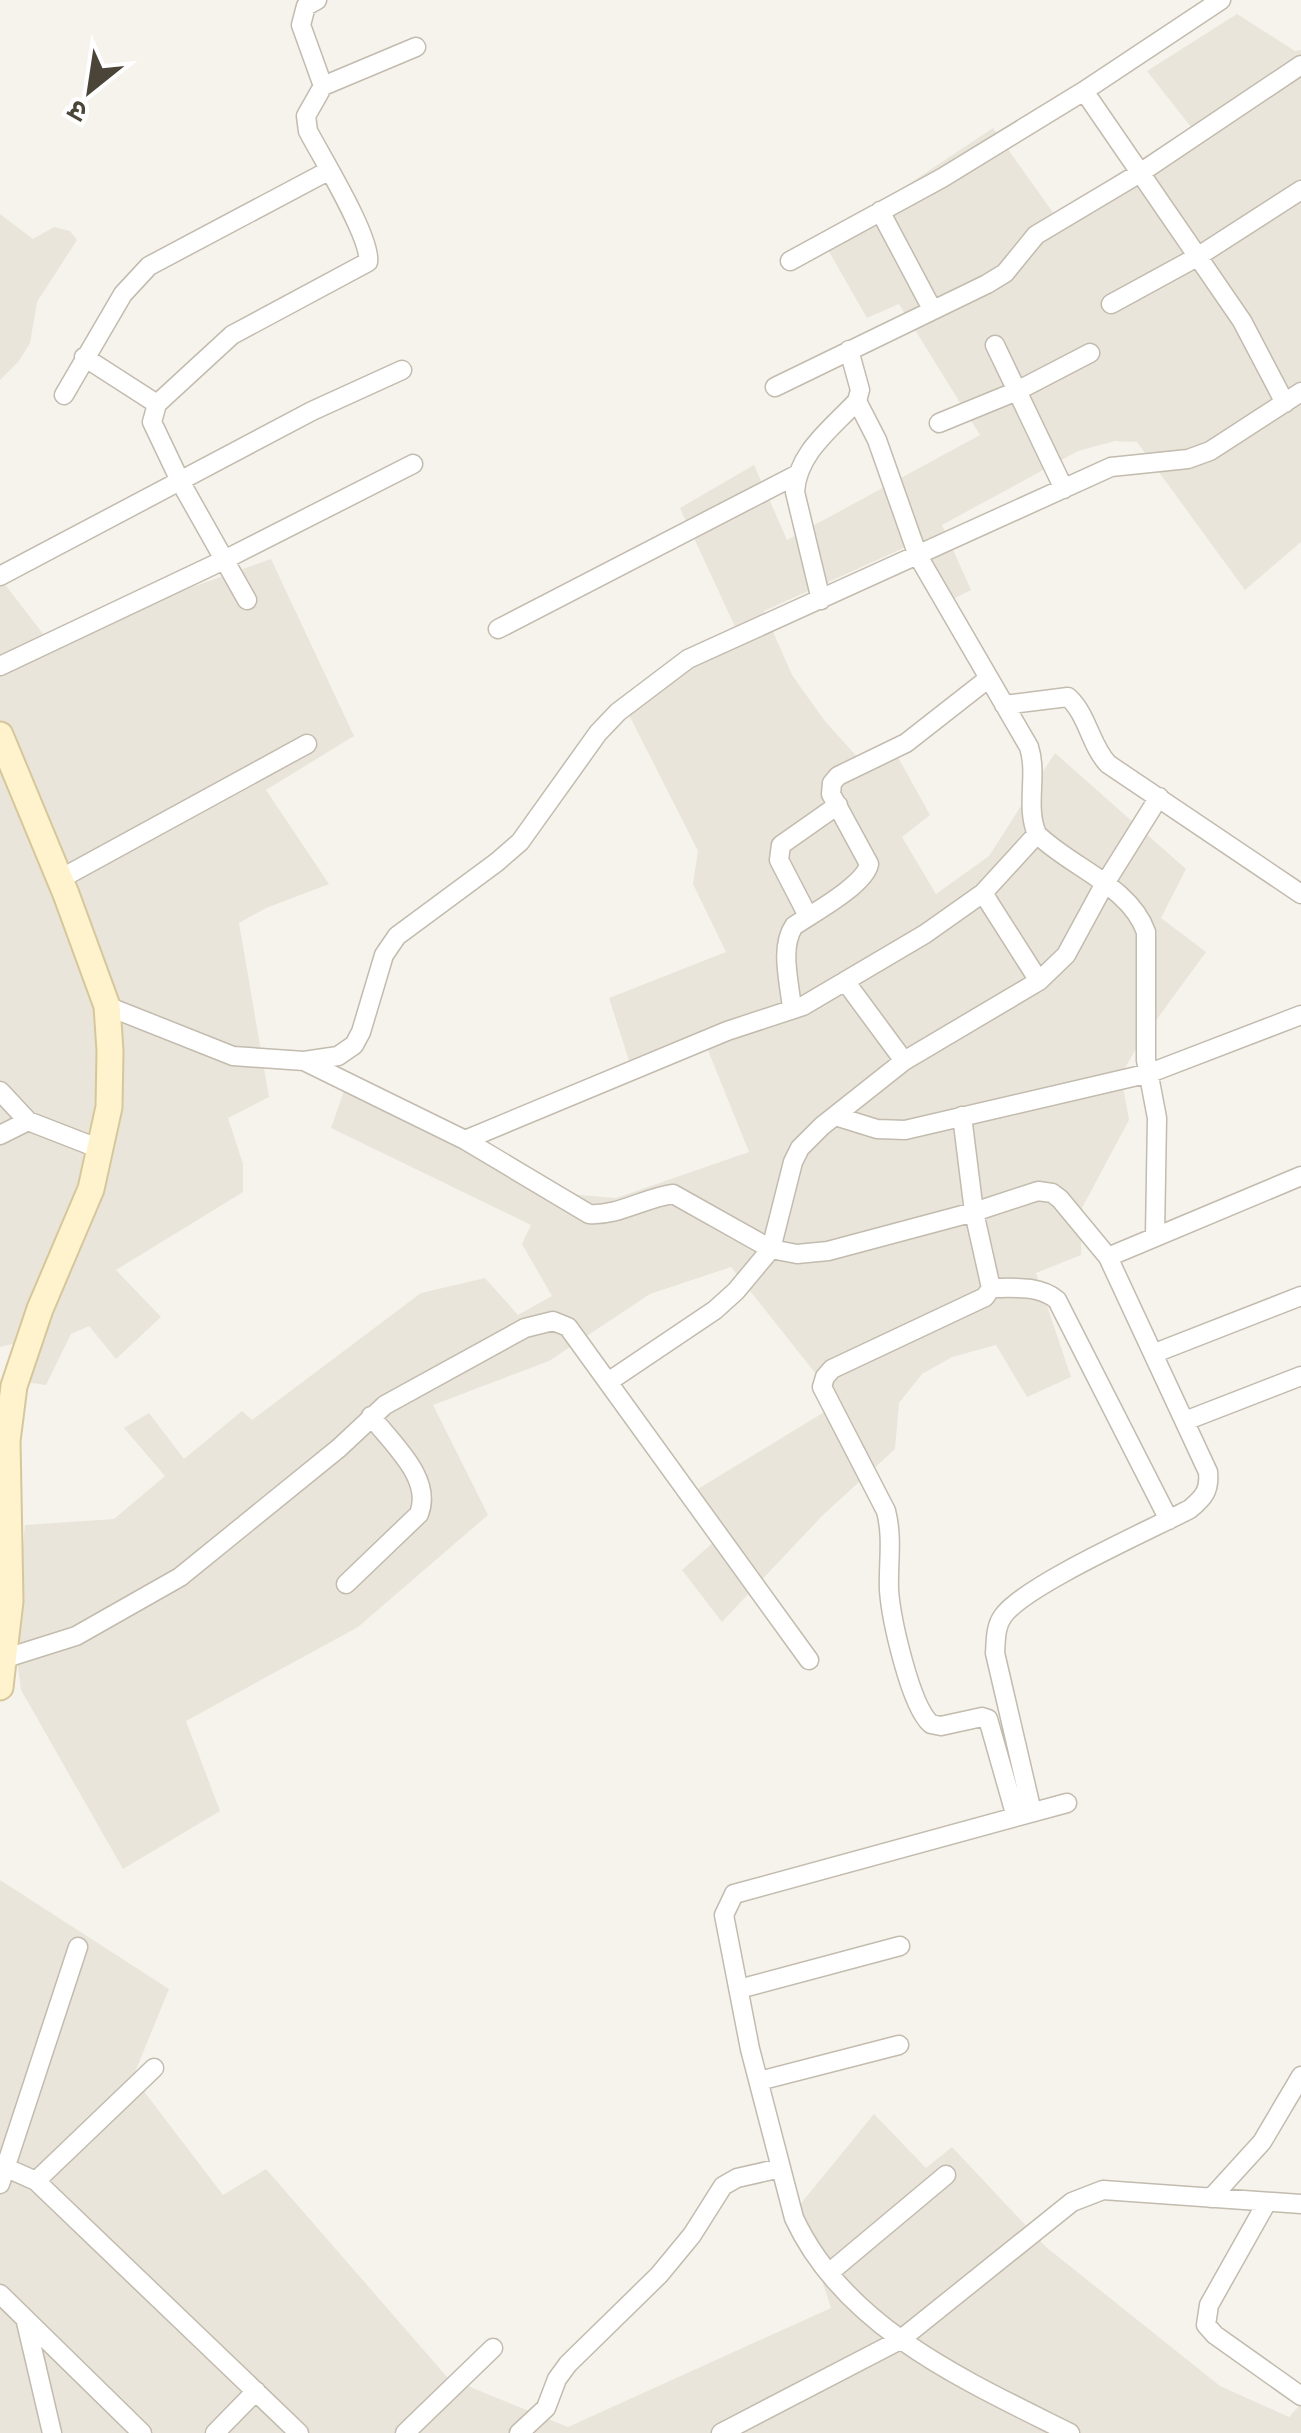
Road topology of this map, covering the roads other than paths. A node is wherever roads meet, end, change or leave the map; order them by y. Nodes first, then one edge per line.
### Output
1 (317, 0) edge
2 (1221, 0) edge
3 (416, 48) dead end
4 (1301, 65) edge
5 (323, 86) junction
6 (1084, 91) junction
7 (328, 171) junction
8 (1140, 173) junction
9 (1301, 190) edge
10 (880, 212) junction
11 (1198, 257) junction
12 (790, 261) dead end
13 (1111, 304) dead end
14 (932, 309) junction
15 (995, 345) dead end
16 (849, 350) junction
17 (1090, 353) dead end
18 (84, 356) junction
19 (402, 370) dead end
20 (775, 387) dead end
21 (1016, 391) junction
22 (1301, 392) edge
23 (64, 394) dead end
24 (857, 401) junction
25 (1285, 403) junction
26 (157, 404) junction
27 (939, 422) dead end
28 (414, 464) dead end
29 (796, 475) junction
30 (180, 483) junction
31 (1064, 489) junction
32 (918, 556) junction
33 (224, 560) junction
34 (0, 576) edge
35 (248, 600) dead end
36 (822, 600) junction
37 (498, 629) dead end
38 (0, 666) edge
39 (989, 678) junction
40 (1004, 704) junction
41 (0, 735) edge
42 (307, 744) dead end
43 (1159, 797) junction
44 (838, 805) junction
45 (1037, 834) junction
46 (60, 879) junction
47 (1104, 885) junction
48 (983, 893) junction
49 (1301, 894) edge
50 (808, 916) junction
51 (846, 981) junction
52 (1040, 981) junction
53 (108, 1006) junction
54 (792, 1010) junction
55 (1301, 1015) edge
56 (304, 1061) junction
57 (904, 1061) junction
58 (1150, 1073) junction
59 (0, 1091) edge
60 (835, 1116) junction
61 (962, 1116) junction
62 (28, 1121) junction
63 (0, 1135) edge
64 (464, 1140) junction
65 (100, 1149) junction
66 (1301, 1176) edge
67 (974, 1212) junction
68 (1155, 1235) junction
69 (771, 1249) junction
70 (1108, 1257) junction
71 (990, 1288) junction
72 (1301, 1296) edge
73 (1156, 1353) junction
74 (1301, 1376) edge
75 (608, 1382) junction
76 (372, 1416) junction
77 (1185, 1422) junction
78 (1169, 1520) junction
79 (346, 1584) dead end
80 (3, 1659) junction
81 (809, 1660) dead end
82 (0, 1687) edge
83 (1067, 1803) dead end
84 (1024, 1814) junction
85 (900, 1946) dead end
86 (78, 1947) dead end
87 (738, 1988) junction
88 (898, 2045) dead end
89 (154, 2068) dead end
90 (1301, 2076) edge
91 (758, 2082) junction
92 (781, 2168) junction
93 (2, 2171) edge
94 (946, 2175) dead end
95 (36, 2180) junction
96 (1211, 2198) junction
97 (1267, 2202) junction
98 (1301, 2204) edge
99 (830, 2272) junction
100 (1, 2298) edge
101 (26, 2321) junction
102 (900, 2340) junction
103 (494, 2348) dead end
104 (256, 2391) junction
105 (1301, 2396) edge
106 (52, 2433) edge
107 (142, 2433) edge
108 (215, 2433) edge
109 (300, 2433) edge
110 (405, 2433) edge
111 (519, 2433) edge
112 (721, 2433) edge
113 (1070, 2433) edge

1 - 5 street
2 - 6 street
3 - 5 street
4 - 8 street
5 - 7 street
6 - 8 street
6 - 10 street
7 - 18 street
7 - 26 street
8 - 11 street
8 - 14 street
9 - 11 street
10 - 12 street
10 - 14 street
11 - 13 street
11 - 25 street
14 - 16 street
15 - 21 street
16 - 20 street
16 - 24 street
17 - 21 street
18 - 23 street
18 - 26 street
19 - 30 street
21 - 27 street
21 - 31 street
22 - 25 street
24 - 29 street
24 - 32 street
25 - 31 street
26 - 30 street
28 - 33 street
29 - 36 street
29 - 37 street
30 - 33 street
30 - 34 street
31 - 32 street
32 - 36 street
32 - 39 street
33 - 35 street
33 - 38 street
36 - 56 street
39 - 40 street
39 - 44 street
40 - 43 street
40 - 45 street
41 - 46 street
42 - 46 street
43 - 47 street
43 - 49 street
44 - 50 street
44 - 50 street
45 - 47 street
45 - 48 street
46 - 53 street
47 - 52 street
47 - 58 street
48 - 51 street
48 - 52 street
50 - 54 street
51 - 54 street
51 - 57 street
52 - 57 street
53 - 56 street
53 - 65 street
54 - 64 street
55 - 58 street
56 - 64 street
57 - 60 street
58 - 61 street
58 - 68 street
59 - 62 street
60 - 61 street
60 - 69 street
61 - 67 street
62 - 63 street
62 - 65 street
64 - 69 street
65 - 80 street
66 - 68 street
67 - 69 street
67 - 70 street
67 - 71 street
68 - 70 street
69 - 75 street
70 - 73 street
71 - 78 street
71 - 84 street
72 - 73 street
73 - 77 street
74 - 77 street
75 - 76 street
75 - 81 street
76 - 79 street
76 - 80 street
77 - 78 street
78 - 84 street
80 - 82 street
83 - 84 street
84 - 87 street
85 - 87 street
86 - 93 street
87 - 91 street
88 - 91 street
89 - 95 street
90 - 96 street
91 - 92 street
92 - 99 street
92 - 111 street
93 - 95 street
94 - 99 street
95 - 104 street
96 - 97 street
96 - 102 street
97 - 98 street
97 - 105 street
99 - 102 street
100 - 101 street
101 - 106 street
101 - 107 street
102 - 112 street
102 - 113 street
103 - 110 street
104 - 108 street
104 - 109 street

